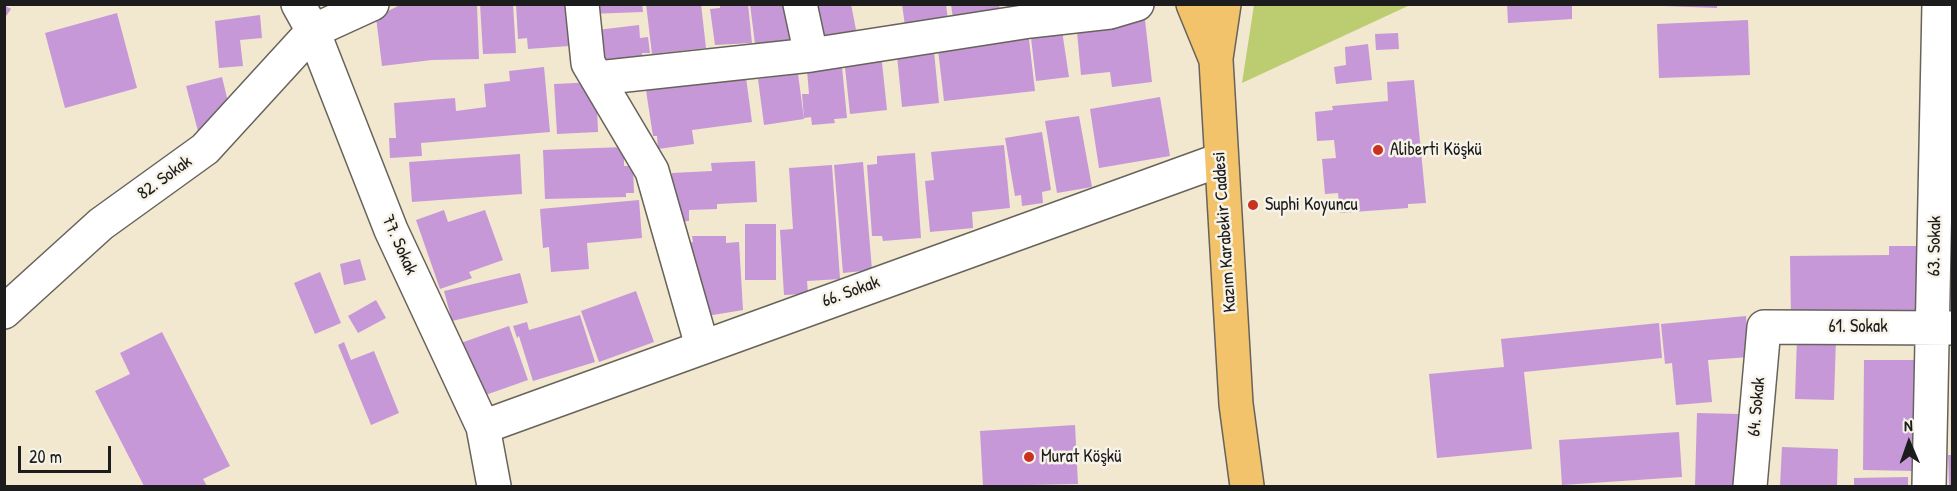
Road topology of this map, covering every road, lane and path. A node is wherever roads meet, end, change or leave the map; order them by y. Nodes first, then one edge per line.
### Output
1 (372, 4) edge
2 (582, 4) edge
3 (800, 4) edge
4 (1137, 4) edge
5 (1193, 4) edge
6 (1224, 4) edge
7 (1939, 4) edge
8 (306, 18) edge
9 (811, 55) junction
10 (1216, 60) junction
11 (598, 78) junction
12 (1220, 160) junction
13 (4, 312) edge
14 (1764, 327) joint
15 (1943, 328) edge
16 (702, 345) junction
17 (1236, 404) junction
18 (483, 427) junction
19 (494, 486) edge
20 (1227, 486) edge
21 (1247, 486) edge
22 (1750, 486) edge
23 (1929, 486) edge

1 - 8 street
2 - 11 street
3 - 9 street
4 - 9 street
5 - 10 main road, Kazım Karabekir Caddesi
6 - 10 main road, Kazım Karabekir Caddesi
7 - 15 street, 63. Sokak
8 - 13 street, 82. Sokak
8 - 18 street, 77. Sokak
9 - 11 street
10 - 12 main road, Kazım Karabekir Caddesi
11 - 16 street
12 - 16 street, 66. Sokak
12 - 17 main road, Kazım Karabekir Caddesi
14 - 15 street, 61. Sokak
14 - 22 street, 64. Sokak
15 - 23 street, 63. Sokak
16 - 18 street, 66. Sokak
17 - 20 main road, Kazım Karabekir Caddesi
17 - 21 main road, Kazım Karabekir Caddesi
18 - 19 street, 77. Sokak

